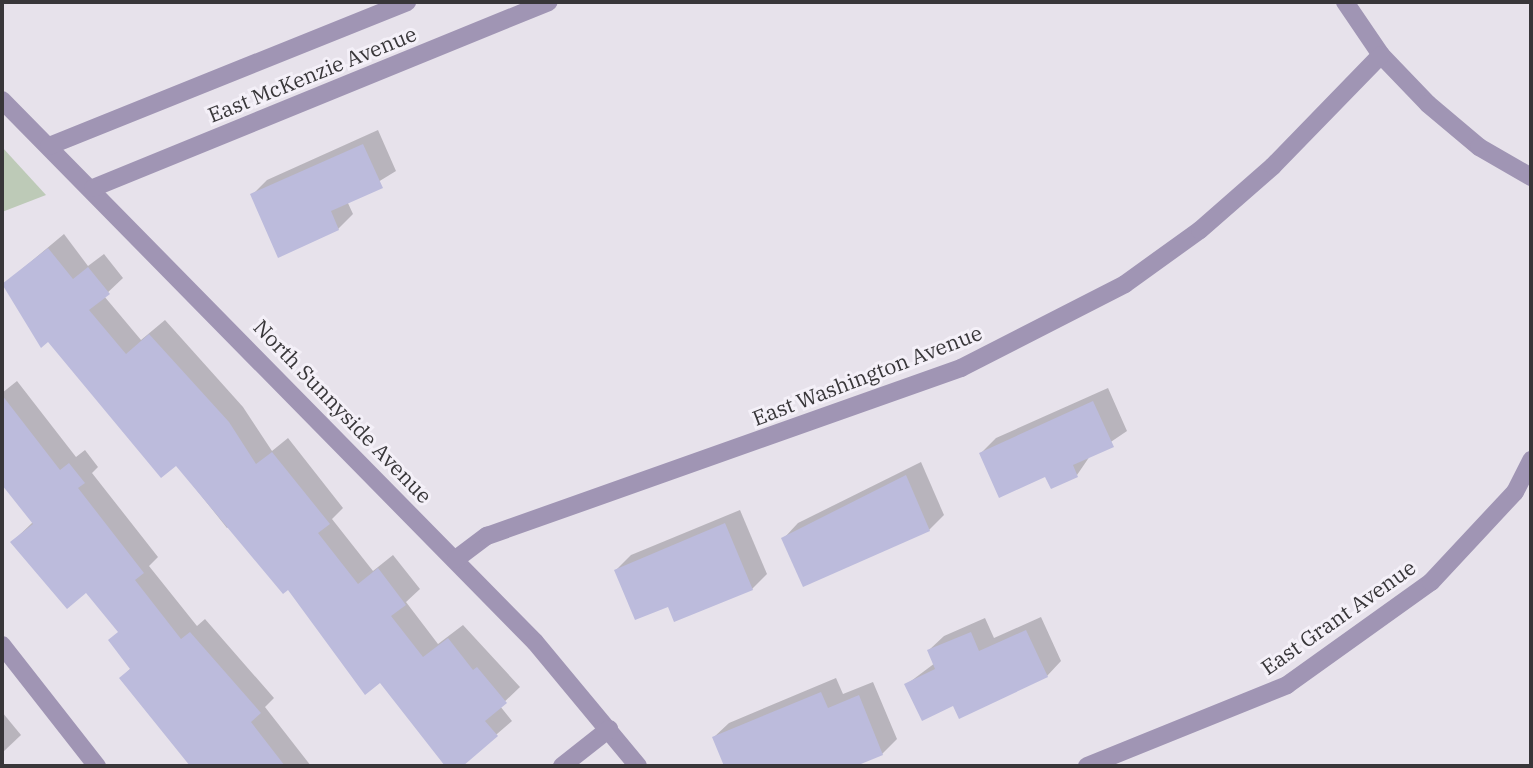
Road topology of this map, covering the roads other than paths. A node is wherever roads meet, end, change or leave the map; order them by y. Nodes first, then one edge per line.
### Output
1 (407, 2) edge
2 (548, 2) edge
3 (1345, 2) edge
4 (1381, 55) junction
5 (2, 100) edge
6 (49, 146) junction
7 (1531, 177) edge
8 (93, 188) junction
9 (1531, 460) edge
10 (456, 559) junction
11 (2, 645) edge
12 (609, 729) junction
13 (97, 766) edge
14 (562, 766) edge
15 (638, 766) edge
16 (1087, 766) edge

1 - 6 street, East McKenzie Avenue
2 - 8 street, East McKenzie Avenue
3 - 4 street
4 - 7 street
4 - 10 street, East Washington Avenue
5 - 6 street, North Sunnyside Avenue
6 - 8 street, North Sunnyside Avenue
8 - 10 street, North Sunnyside Avenue
9 - 16 street, East Grant Avenue
10 - 12 street, North Sunnyside Avenue
11 - 13 street
12 - 14 street
12 - 15 street, North Sunnyside Avenue

